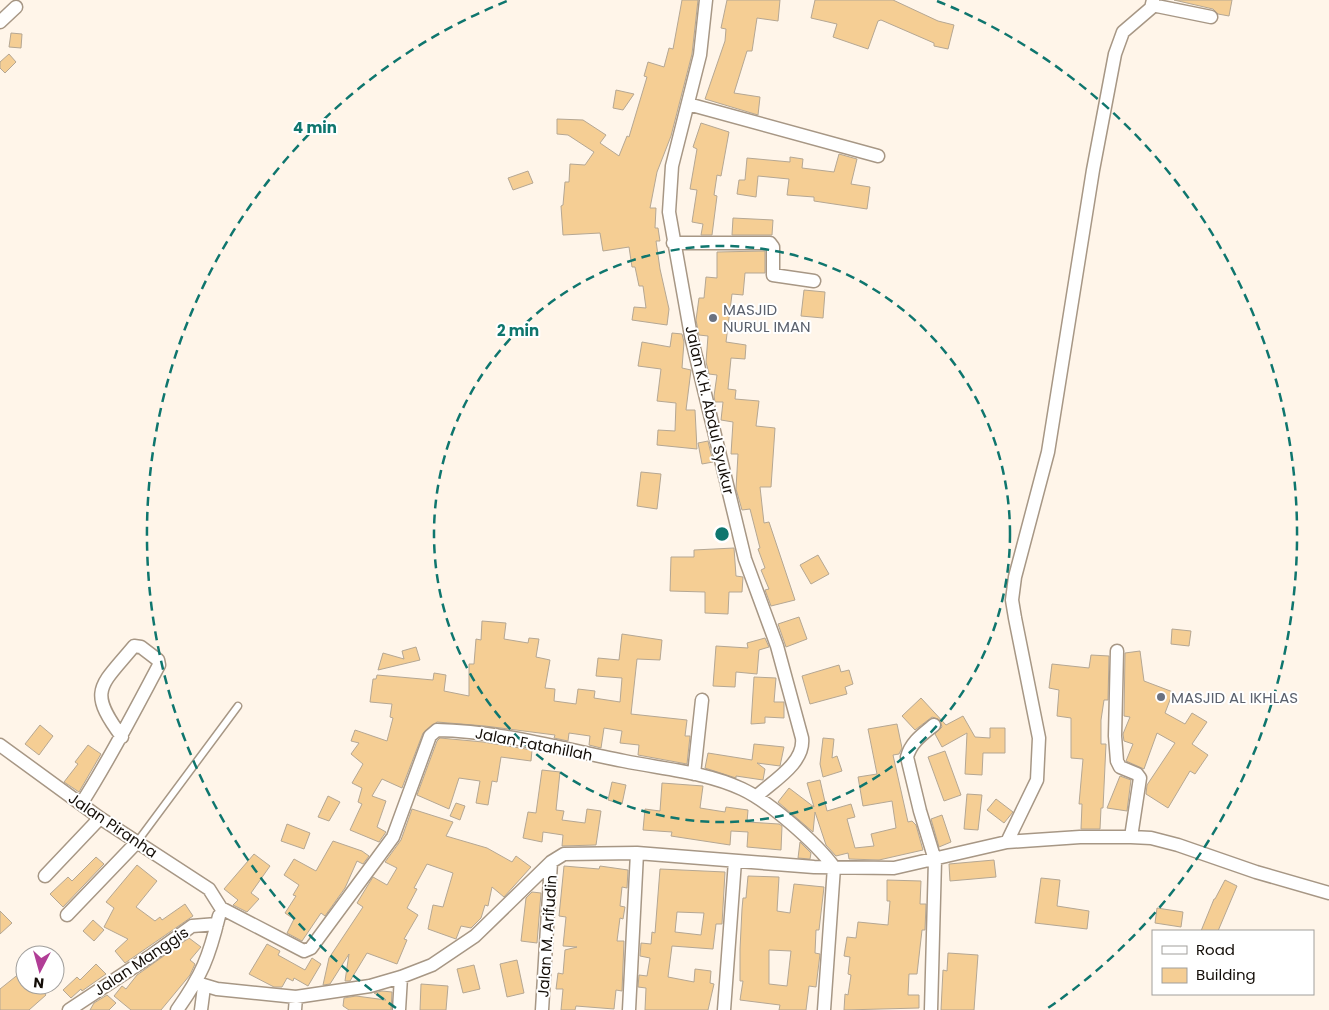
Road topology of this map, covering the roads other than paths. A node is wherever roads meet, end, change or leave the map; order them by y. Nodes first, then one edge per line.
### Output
1 (706, 0) edge
2 (1152, 3) edge
3 (16, 7) dead end
4 (1211, 17) dead end
5 (0, 22) edge
6 (688, 104) junction
7 (878, 156) dead end
8 (673, 243) junction
9 (814, 281) dead end
10 (1117, 652) dead end
11 (702, 700) dead end
12 (238, 706) dead end
13 (934, 725) dead end
14 (122, 737) junction
15 (0, 746) edge
16 (694, 774) junction
17 (757, 796) junction
18 (81, 804) junction
19 (100, 818) junction
20 (1131, 837) junction
21 (137, 842) junction
22 (1007, 842) junction
23 (637, 853) junction
24 (935, 860) junction
25 (734, 861) junction
26 (551, 862) junction
27 (834, 867) junction
28 (45, 876) dead end
29 (1329, 893) edge
30 (221, 908) junction
31 (67, 915) dead end
32 (217, 924) junction
33 (401, 977) junction
34 (200, 985) junction
35 (295, 1004) edge
36 (68, 1010) edge
37 (177, 1010) edge
38 (201, 1010) edge
39 (399, 1010) edge
40 (542, 1010) edge
41 (629, 1010) edge
42 (724, 1010) edge
43 (824, 1010) edge
44 (931, 1010) edge

1 - 6 street, Jalan K.H. Abdul Syukur
2 - 4 street
2 - 22 street
3 - 5 street
6 - 7 street
6 - 8 street, Jalan K.H. Abdul Syukur
8 - 9 street
8 - 17 street, Jalan K.H. Abdul Syukur
10 - 20 street
11 - 16 street
12 - 21 lane
13 - 24 street
14 - 14 street
14 - 18 street
15 - 18 street, Jalan Piranha
16 - 17 street, Jalan Fatahillah
16 - 30 street, Jalan Fatahillah
17 - 27 street, Jalan Fatahillah
18 - 19 street, Jalan Piranha
19 - 21 street, Jalan Piranha
19 - 28 street
20 - 22 street
20 - 29 street
21 - 30 street, Jalan Piranha
21 - 31 street
22 - 24 street
23 - 25 street
23 - 26 street
23 - 41 street
24 - 27 street
24 - 44 street
25 - 27 street
25 - 42 street
26 - 33 street
26 - 40 street, Jalan M. Arifudin
27 - 43 street
30 - 32 street
32 - 34 street
32 - 36 street, Jalan Manggis
33 - 35 street
33 - 39 street
34 - 35 street
34 - 37 street
34 - 38 street

